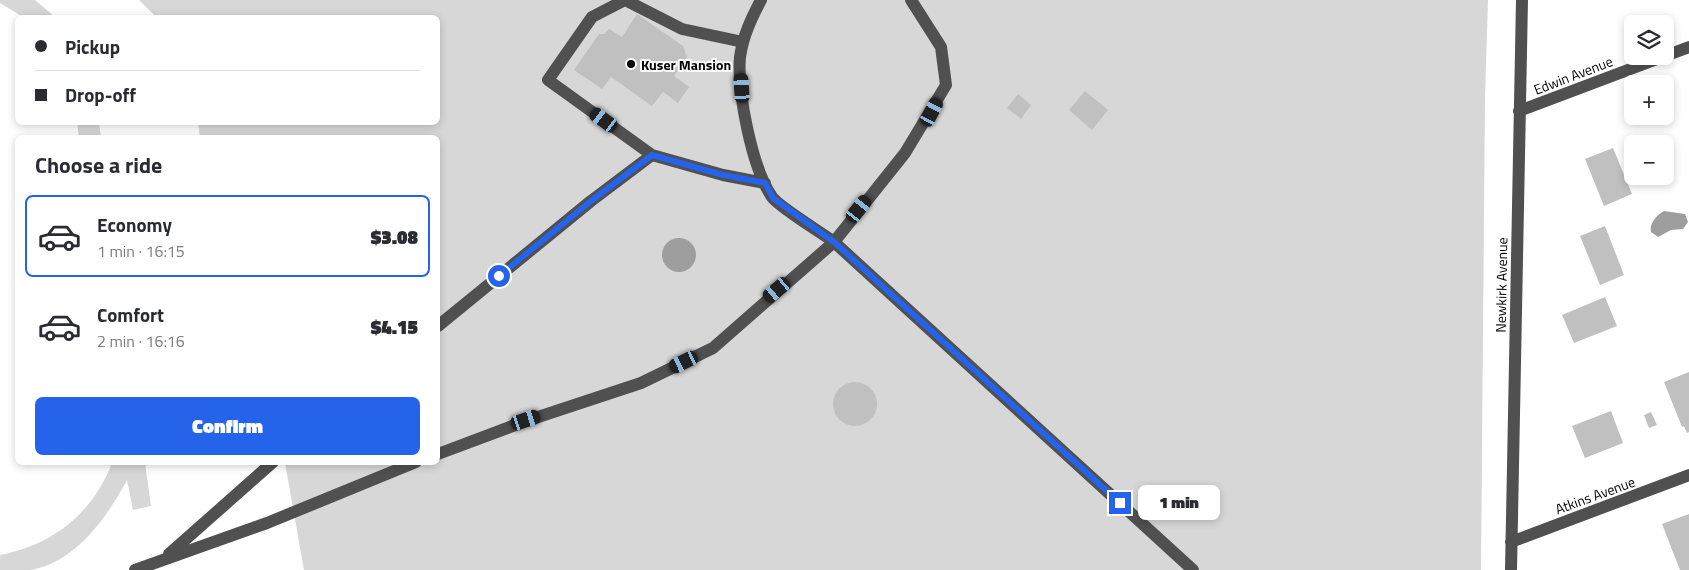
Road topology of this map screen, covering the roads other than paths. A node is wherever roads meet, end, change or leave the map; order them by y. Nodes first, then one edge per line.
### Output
1 (761, 0) edge
2 (911, 0) edge
3 (1522, 0) edge
4 (743, 42) junction
5 (1689, 47) edge
6 (1674, 53) edge
7 (1641, 65) edge
8 (1519, 111) junction
9 (652, 155) junction
10 (765, 183) junction
11 (834, 242) junction
12 (440, 324) edge
13 (440, 453) edge
14 (270, 465) edge
15 (409, 465) edge
16 (1689, 475) edge
17 (1511, 542) junction
18 (166, 557) junction
19 (135, 570) edge
20 (1193, 570) edge
21 (1510, 570) edge

1 - 4 street
2 - 11 street
3 - 8 street, Newkirk Avenue
4 - 9 street
4 - 10 street
5 - 6 street, Edwin Avenue
7 - 8 street, Edwin Avenue
8 - 17 street, Newkirk Avenue
9 - 10 street
9 - 12 street
10 - 11 street
11 - 13 street
11 - 20 street
14 - 18 street
15 - 18 street
16 - 17 street, Atkins Avenue
17 - 21 street, Newkirk Avenue
18 - 19 street

